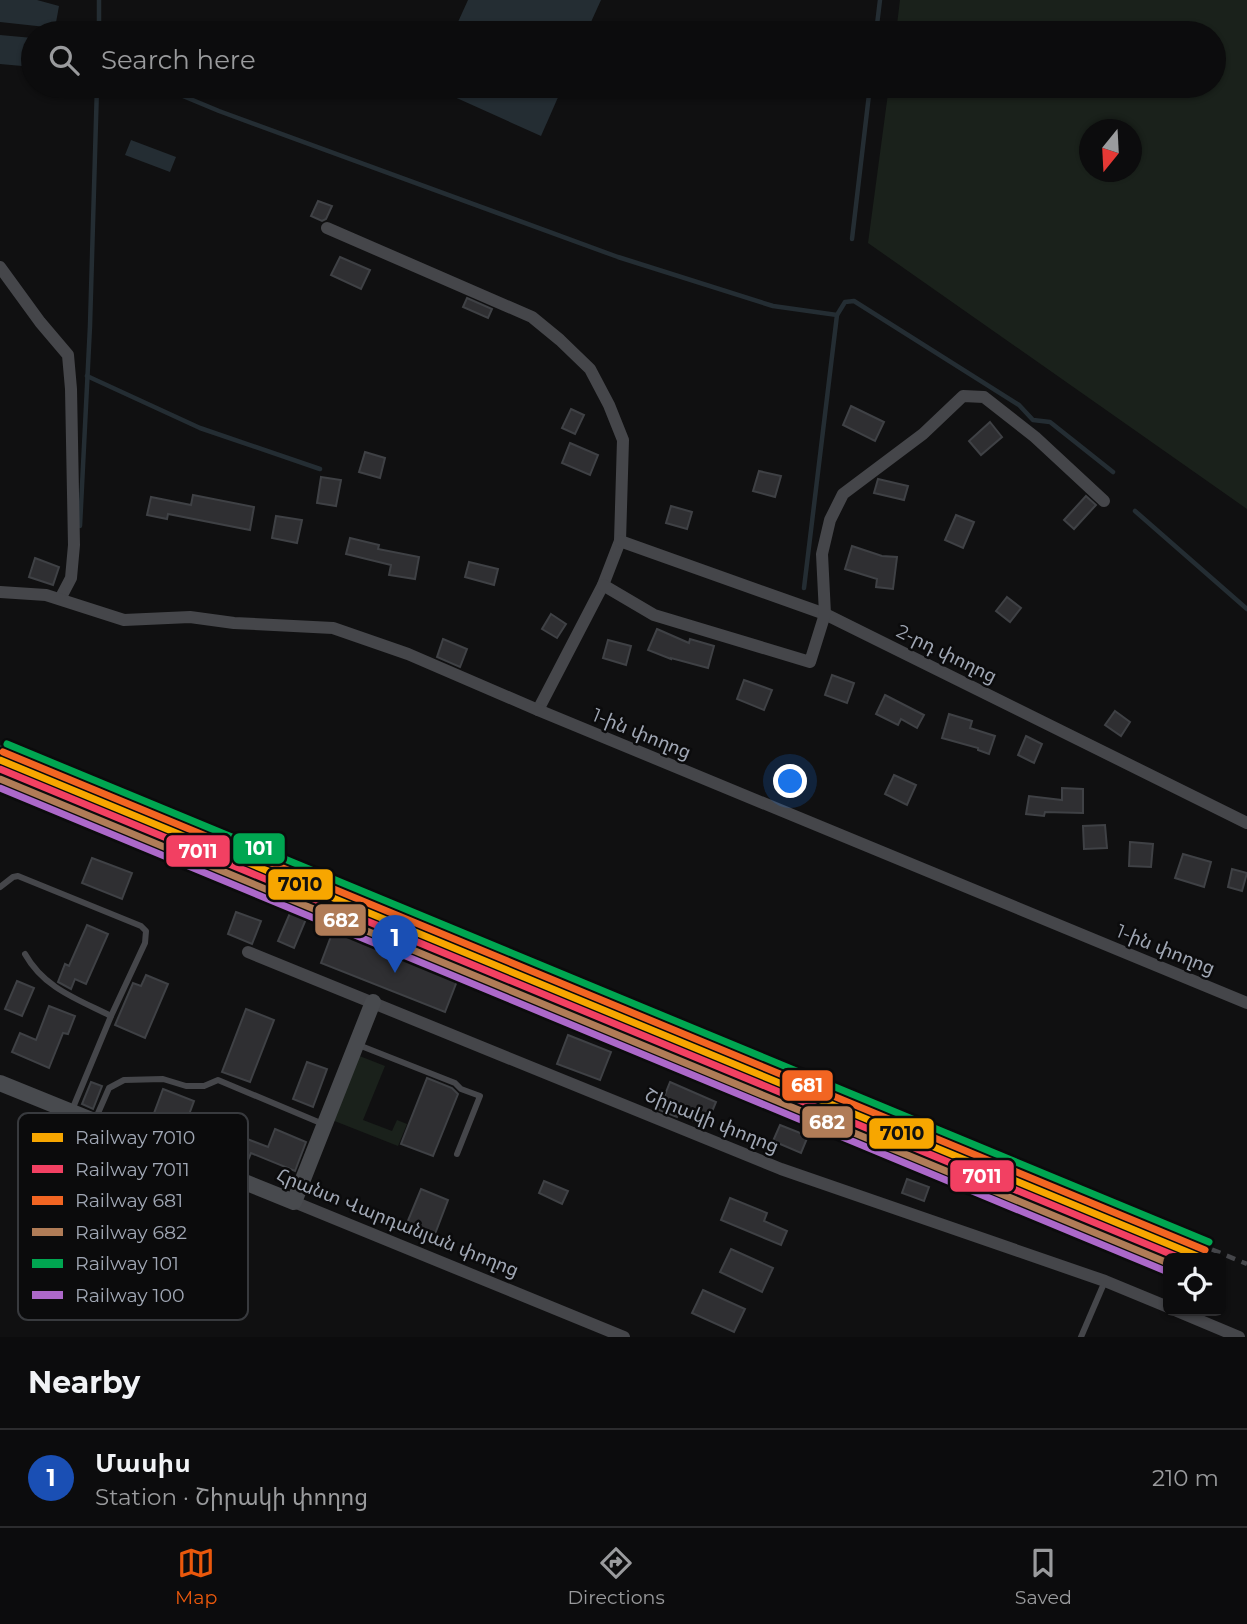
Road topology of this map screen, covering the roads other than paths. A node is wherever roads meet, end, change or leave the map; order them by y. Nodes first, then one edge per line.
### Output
1 (327, 228) dead end
2 (0, 267) edge
3 (1104, 500) dead end
4 (620, 541) junction
5 (603, 585) junction
6 (0, 592) edge
7 (60, 599) junction
8 (825, 614) junction
9 (538, 710) junction
10 (1247, 823) edge
11 (0, 887) edge
12 (248, 952) dead end
13 (25, 954) dead end
14 (373, 1002) junction
15 (1247, 1003) edge
16 (111, 1016) junction
17 (356, 1044) junction
18 (0, 1083) edge
19 (71, 1112) joint
20 (98, 1113) edge
21 (324, 1125) junction
22 (457, 1154) dead end
23 (248, 1183) edge
24 (294, 1202) junction
25 (1105, 1280) junction
26 (1163, 1305) edge
27 (1189, 1316) edge
28 (624, 1337) edge
29 (1080, 1337) edge
30 (1239, 1337) edge

1 - 4 street
2 - 7 street
3 - 8 street
4 - 5 street
4 - 8 street, 2-րդ փողոց
5 - 8 street
5 - 9 street
6 - 7 street, 1-ին փողոց
7 - 9 street, 1-ին փողոց
8 - 10 street, 2-րդ փողոց
9 - 15 street, 1-ին փողոց
11 - 16 lane
12 - 14 street, Շիրակի փողոց
13 - 16 lane
14 - 17 main road
14 - 25 street, Շիրակի փողոց
16 - 19 lane
17 - 21 main road
17 - 22 lane
18 - 19 main road, Հրանտ Վարդանյան փողոց
20 - 21 lane
21 - 24 main road
23 - 24 main road, Հրանտ Վարդանյան փողոց
24 - 28 street, Հրանտ Վարդանյան փողոց
25 - 26 street, Շիրակի փողոց
25 - 29 lane
27 - 30 street

